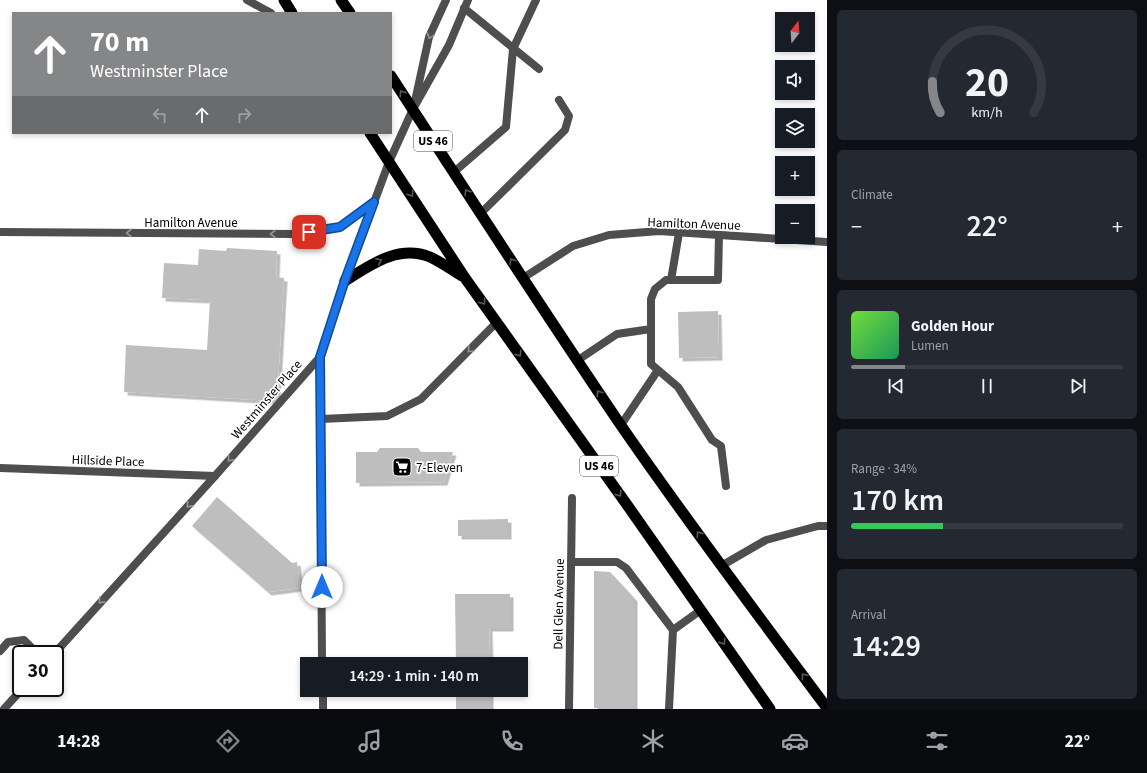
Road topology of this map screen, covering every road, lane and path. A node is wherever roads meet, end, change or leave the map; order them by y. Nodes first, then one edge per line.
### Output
1 (247, 0) edge
2 (284, 0) edge
3 (342, 0) edge
4 (446, 0) edge
5 (468, 0) edge
6 (536, 0) edge
7 (464, 8) junction
8 (269, 12) edge
9 (291, 12) edge
10 (349, 12) edge
11 (513, 49) junction
12 (539, 69) dead end
13 (392, 78) edge
14 (559, 100) dead end
15 (413, 109) junction
16 (371, 134) edge
17 (389, 162) junction
18 (454, 172) junction
19 (374, 202) junction
20 (480, 213) junction
21 (0, 232) edge
22 (679, 233) junction
23 (719, 235) junction
24 (827, 242) edge
25 (465, 278) junction
26 (523, 278) junction
27 (345, 280) junction
28 (672, 280) junction
29 (496, 322) junction
30 (651, 329) junction
31 (320, 357) junction
32 (578, 360) junction
33 (658, 370) junction
34 (320, 419) junction
35 (621, 425) junction
36 (0, 468) edge
37 (215, 476) junction
38 (726, 486) dead end
39 (572, 498) dead end
40 (827, 526) edge
41 (571, 562) junction
42 (721, 566) junction
43 (701, 610) junction
44 (673, 630) junction
45 (29, 645) edge
46 (62, 645) edge
47 (0, 650) edge
48 (322, 657) edge
49 (15, 697) edge
50 (323, 697) edge
51 (827, 708) edge
52 (4, 709) edge
53 (323, 709) edge
54 (569, 709) edge
55 (669, 709) edge
56 (770, 709) edge

1 - 8 street
2 - 9 highway
3 - 10 highway
4 -> 15 street, Westminster Place
5 - 7 street, Westminster Place
6 - 11 street
7 - 11 street
7 - 15 street, Westminster Place
11 - 12 street
11 - 18 street
15 -> 13 highway, US 46
14 - 20 street
15 - 17 street, Westminster Place
15 - 18 highway, US 46
16 - 17 highway, US 46
17 - 19 street, Westminster Place
17 -> 25 highway, US 46
20 -> 18 highway, US 46
19 -> 21 street, Hamilton Avenue
19 - 27 street, Westminster Place
26 -> 20 highway, US 46
22 - 23 street, Hamilton Avenue
22 - 26 street, Hamilton Avenue
22 - 28 street
23 - 24 street, Hamilton Avenue
23 - 28 street
27 -> 25 highway
25 -> 29 highway, US 46
26 - 32 highway, US 46
27 - 31 street, Westminster Place
28 - 30 street
29 -> 34 street
29 -> 43 highway, US 46
30 - 32 street
30 - 33 street
31 - 34 street
31 -> 37 street, Westminster Place
35 -> 32 highway, US 46
33 - 35 street
33 - 38 street
34 - 48 street
42 -> 35 highway, US 46
36 - 37 street, Hillside Place
37 -> 46 street, Westminster Place
39 - 41 street, Dell Glen Avenue
40 - 42 street
41 - 44 street
41 - 54 street, Dell Glen Avenue
51 -> 42 highway, US 46
43 - 44 street
43 -> 56 highway, US 46
44 - 55 street
45 - 47 street
49 - 52 street
50 - 53 street

